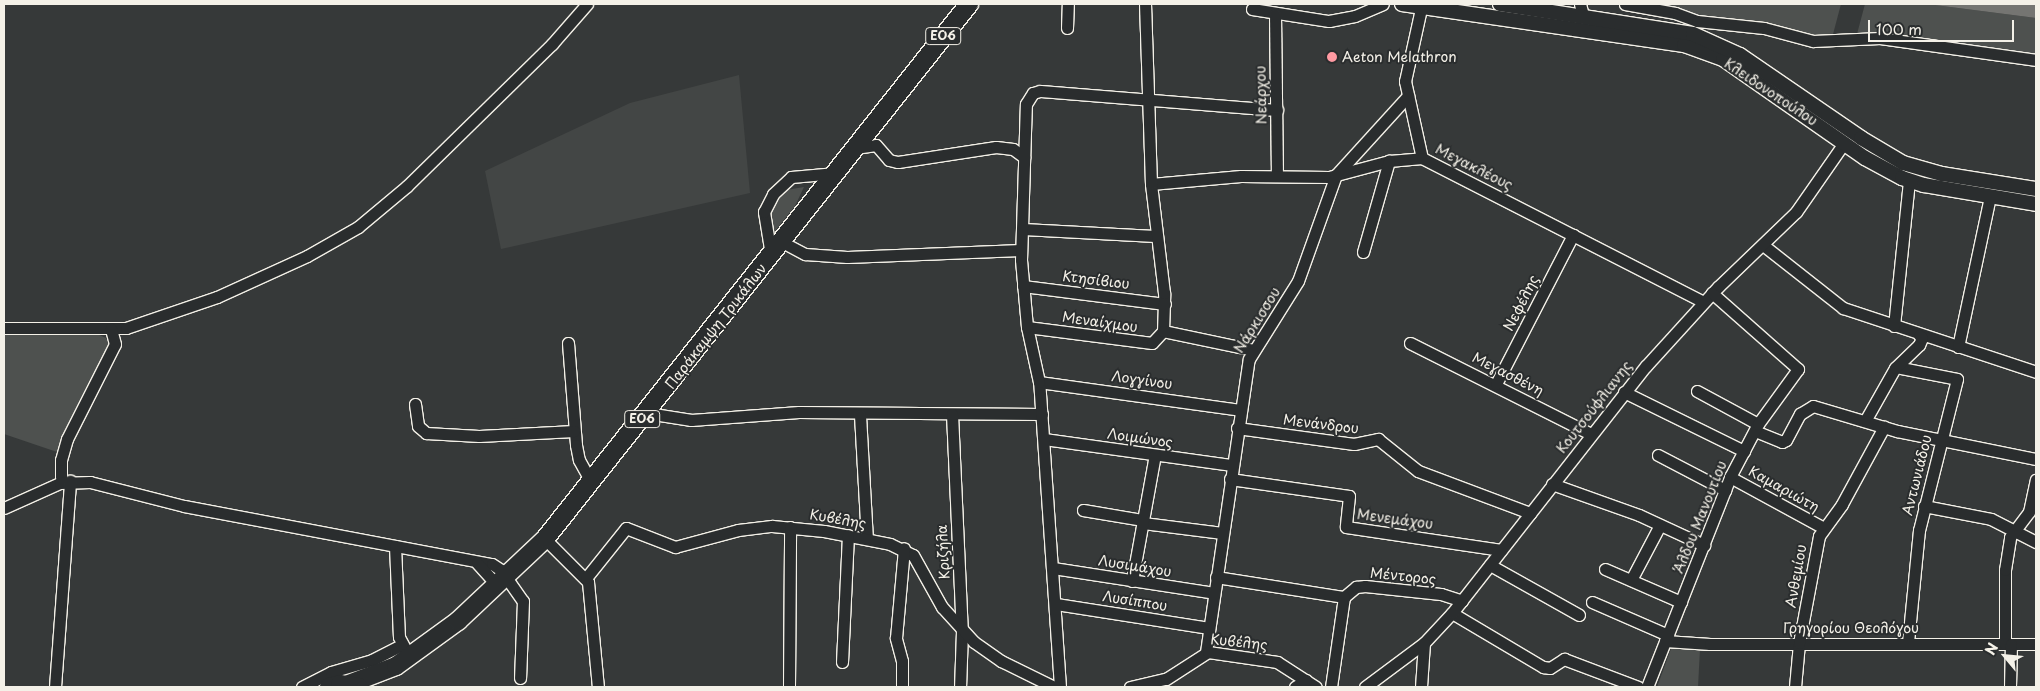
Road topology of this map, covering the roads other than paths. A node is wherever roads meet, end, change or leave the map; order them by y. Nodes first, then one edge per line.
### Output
1 (587, 4) edge
2 (969, 4) edge
3 (1068, 4) edge
4 (1145, 4) edge
5 (1383, 4) edge
6 (1402, 4) edge
7 (1500, 4) edge
8 (1625, 4) edge
9 (1421, 5) edge
10 (1252, 9) dead end
11 (1581, 9) edge
12 (1275, 14) junction
13 (1067, 28) dead end
14 (2036, 60) edge
15 (1408, 96) junction
16 (1147, 101) junction
17 (1276, 110) junction
18 (1844, 143) junction
19 (855, 148) junction
20 (1024, 157) junction
21 (1422, 158) junction
22 (1389, 161) junction
23 (836, 173) junction
24 (1336, 175) junction
25 (1277, 176) junction
26 (1909, 181) junction
27 (1151, 184) junction
28 (2036, 189) edge
29 (1990, 196) junction
30 (2036, 204) edge
31 (1023, 229) junction
32 (1573, 235) junction
33 (1155, 236) junction
34 (1763, 245) junction
35 (776, 248) junction
36 (1020, 250) junction
37 (1363, 252) dead end
38 (1022, 286) junction
39 (1712, 293) junction
40 (1703, 302) junction
41 (1165, 304) junction
42 (1894, 326) junction
43 (1027, 327) junction
44 (4, 328) edge
45 (126, 328) junction
46 (110, 329) junction
47 (1163, 331) junction
48 (1919, 334) junction
49 (568, 343) dead end
50 (1410, 343) dead end
51 (115, 344) junction
52 (1958, 347) junction
53 (1253, 350) junction
54 (1896, 366) junction
55 (2036, 372) edge
56 (1039, 382) junction
57 (1496, 384) junction
58 (1697, 391) dead end
59 (1624, 392) junction
60 (415, 404) dead end
61 (1240, 410) junction
62 (647, 413) junction
63 (952, 414) junction
64 (1042, 414) junction
65 (860, 415) junction
66 (1865, 421) junction
67 (1884, 427) junction
68 (1237, 428) junction
69 (1756, 428) junction
70 (574, 431) junction
71 (1591, 434) junction
72 (1044, 438) junction
73 (1942, 440) junction
74 (1744, 451) junction
75 (1658, 455) dead end
76 (1154, 456) junction
77 (2036, 459) edge
78 (1232, 465) junction
79 (1730, 477) junction
80 (65, 479) junction
81 (1230, 479) junction
82 (2036, 480) edge
83 (592, 483) junction
84 (1552, 484) junction
85 (1726, 490) junction
86 (1924, 506) junction
87 (4, 508) edge
88 (1083, 510) dead end
89 (1530, 513) junction
90 (1143, 521) junction
91 (1660, 526) junction
92 (790, 527) junction
93 (1824, 528) junction
94 (2014, 531) junction
95 (1222, 533) junction
96 (848, 535) junction
97 (545, 539) junction
98 (867, 539) junction
99 (2036, 542) edge
100 (1704, 545) junction
101 (395, 546) junction
102 (904, 548) junction
103 (1501, 550) junction
104 (1490, 565) junction
105 (1052, 568) junction
106 (1605, 569) dead end
107 (1216, 577) junction
108 (586, 578) junction
109 (1631, 580) junction
110 (1132, 581) junction
111 (503, 582) junction
112 (1214, 593) junction
113 (1344, 597) junction
114 (1462, 601) junction
115 (1592, 602) dead end
116 (1681, 602) junction
117 (1056, 604) junction
118 (1452, 613) junction
119 (1579, 615) dead end
120 (1209, 628) junction
121 (962, 631) junction
122 (1667, 638) junction
123 (1424, 643) junction
124 (1799, 643) junction
125 (1908, 643) junction
126 (2008, 644) junction
127 (2036, 644) edge
128 (1206, 652) junction
129 (402, 656) junction
130 (842, 662) dead end
131 (520, 678) dead end
132 (1306, 680) junction
133 (355, 686) edge
134 (54, 687) edge
135 (302, 687) edge
136 (329, 687) edge
137 (381, 687) edge
138 (598, 687) edge
139 (788, 687) edge
140 (902, 687) edge
141 (960, 687) edge
142 (1054, 687) edge
143 (1060, 687) edge
144 (1130, 687) edge
145 (1294, 687) edge
146 (1316, 687) edge
147 (1331, 687) edge
148 (1365, 687) edge
149 (1421, 687) edge
150 (1638, 687) edge
151 (1648, 687) edge
152 (1795, 687) edge
153 (2010, 687) edge

1 - 45 street
2 - 19 main road, Παράκαμψη Τρικάλων / ΕΟ6
3 - 13 street
4 - 16 street
5 - 12 street
6 - 9 street, Κλειδονοπούλου
7 - 11 street, Κλειδονοπούλου
8 - 14 street
9 - 15 street
9 - 18 street, Κλειδονοπούλου
10 - 12 street
11 - 28 street, Κλειδονοπούλου
12 - 17 street, Νεάρχου
15 - 21 street
15 - 24 street, Νάρκισσου
16 - 17 street
16 - 20 street
16 - 27 street
17 - 25 street, Νεάρχου
18 - 26 street, Κλειδονοπούλου
18 - 34 street, Κουτσούφλιανης
19 - 20 street
19 - 23 main road, Παράκαμψη Τρικάλων / ΕΟ6
20 - 31 street
21 - 22 street, Μεγακλέους
21 - 32 street, Μεγακλέους
22 - 24 street, Μεγακλέους
22 - 37 street
23 - 35 main road, Παράκαμψη Τρικάλων / ΕΟ6
23 - 35 street
24 - 25 street, Μεγακλέους
24 - 53 street, Νάρκισσου
25 - 27 street, Μεγακλέους
26 - 29 street, Κλειδονοπούλου
26 - 42 street
27 - 33 street
29 - 30 street, Κλειδονοπούλου
29 - 52 street
31 - 33 street
31 - 36 street
32 - 40 street, Μεγακλέους
32 - 57 street, Νεφέλης
33 - 41 street
34 - 39 street, Κουτσούφλιανης
34 - 42 street
35 - 36 street
35 - 62 main road, Παράκαμψη Τρικάλων / ΕΟ6
36 - 38 street
38 - 41 street, Κτησίβιου
38 - 43 street
39 - 40 street, Κουτσούφλιανης
39 - 69 street, Άλδου Μανουτίου
40 - 59 street, Κουτσούφλιανης
41 - 47 street
42 - 48 street
43 - 47 street, Μεναίχμου
43 - 56 street
44 - 46 street
45 - 46 street
45 - 51 street
46 - 51 street
47 - 53 street
48 - 52 street
48 - 54 street
49 - 70 street
50 - 57 street, Μεγασθένη
51 - 80 street
52 - 55 street
53 - 61 street, Νάρκισσου
54 - 66 street
54 - 73 street, Αντωνιάδου
56 - 61 street, Λογγίνου
56 - 64 street
57 - 71 street, Μεγασθένη
58 - 69 street
59 - 71 street, Κουτσούφλιανης
59 - 74 street
60 - 70 street
61 - 68 street, Νάρκισσου
62 - 65 street
62 - 83 main road, Παράκαμψη Τρικάλων / ΕΟ6
63 - 64 street
63 - 65 street
63 - 121 street, Κριζήλα
64 - 72 street
65 - 98 street
66 - 67 street
66 - 69 street
67 - 73 street
67 - 93 street, Ανθεμίου
68 - 78 street, Νάρκισσου
68 - 89 street, Μενάνδρου
69 - 74 street, Άλδου Μανουτίου
70 - 83 street
71 - 84 street, Κουτσούφλιανης
72 - 76 street, Λοιμώνος
72 - 105 street
73 - 77 street
73 - 86 street, Αντωνιάδου
74 - 79 street, Άλδου Μανουτίου
75 - 85 street
76 - 78 street, Λοιμώνος
76 - 90 street
78 - 81 street, Νάρκισσου
79 - 85 street, Άλδου Μανουτίου
79 - 93 street, Καμαριώτη
80 - 87 street
80 - 101 street
80 - 134 street
81 - 95 street, Νάρκισσου
81 - 103 street, Μενεμάχου
82 - 94 street
83 - 97 main road, Παράκαμψη Τρικάλων / ΕΟ6
84 - 89 street, Κουτσούφλιανης
84 - 91 street
85 - 100 street, Άλδου Μανουτίου
86 - 94 street
86 - 125 street, Αντωνιάδου
88 - 90 street
89 - 103 street, Κουτσούφλιανης
90 - 95 street
90 - 110 street
91 - 100 street
91 - 109 street
92 - 96 street, Κυβέλης
92 - 108 street, Κυβέλης
92 - 139 street
93 - 124 street, Ανθεμίου
94 - 99 street
94 - 126 street
95 - 107 street, Νάρκισσου
96 - 98 street, Κυβέλης
96 - 130 street
97 - 108 street
97 - 111 main road, Παράκαμψη Τρικάλων / ΕΟ6
98 - 102 street, Κυβέλης
100 - 116 street, Άλδου Μανουτίου
101 - 111 street
101 - 129 street
102 - 121 street
102 - 140 street
103 - 104 street, Κουτσούφλιανης
104 - 114 street, Κουτσούφλιανης
104 - 119 street
105 - 110 street, Λυσιμάχου
105 - 117 street
106 - 109 street
107 - 112 street, Νάρκισσου
107 - 113 street
108 - 138 street
109 - 116 street
110 - 112 street, Λυσιμάχου
111 - 129 main road, Παράκαμψη Τρικάλων / ΕΟ6
111 - 131 street
112 - 120 street, Νάρκισσου
113 - 114 street, Μέντορος
113 - 147 street
114 - 118 street, Κουτσούφλιανης
115 - 122 street
116 - 122 street, Άλδου Μανουτίου
117 - 120 street, Λυσίππου
117 - 143 street
118 - 123 street, Κουτσούφλιανης
118 - 150 street
120 - 128 street, Νάρκισσου
121 - 141 street, Κριζήλα
121 - 142 street
122 - 124 street, Γρηγορίου Θεολόγου
122 - 151 street, Άλδου Μανουτίου
123 - 148 street, Κουτσούφλιανης
123 - 149 street
124 - 125 street, Γρηγορίου Θεολόγου
124 - 152 street, Ανθεμίου
125 - 126 street, Γρηγορίου Θεολόγου
126 - 127 street, Γρηγορίου Θεολόγου
126 - 153 street
128 - 132 street, Κυβέλης
128 - 144 street, Κυβέλης
129 - 133 main road, Παράκαμψη Τρικάλων / ΕΟ6
129 - 135 street
129 - 137 main road, Παράκαμψη Τρικάλων / ΕΟ6
132 - 145 street
132 - 146 street, Κυβέλης
133 - 136 main road, ΕΟ6

